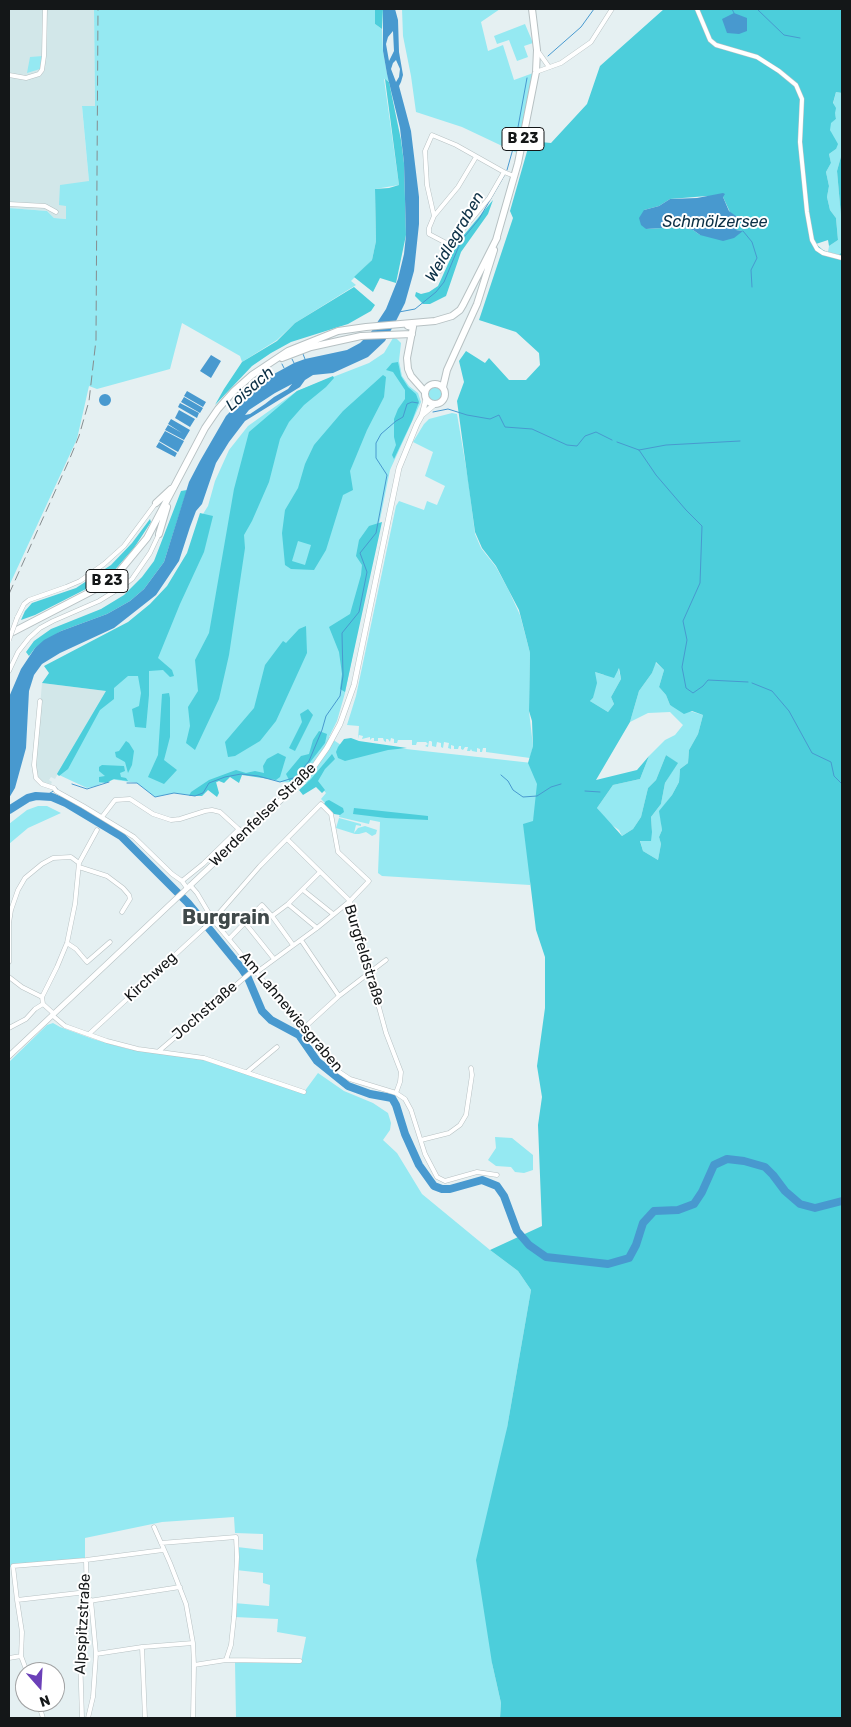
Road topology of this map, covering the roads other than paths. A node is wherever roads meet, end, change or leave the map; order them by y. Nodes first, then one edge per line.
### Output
1 (45, 9) edge
2 (532, 9) edge
3 (612, 9) edge
4 (697, 9) edge
5 (537, 50) junction
6 (549, 67) junction
7 (536, 72) junction
8 (9, 75) edge
9 (476, 157) junction
10 (504, 172) junction
11 (514, 176) junction
12 (9, 204) edge
13 (56, 212) dead end
14 (434, 216) junction
15 (497, 238) junction
16 (450, 245) junction
17 (842, 258) edge
18 (440, 271) dead end
19 (397, 325) junction
20 (394, 334) junction
21 (412, 334) junction
22 (409, 349) junction
23 (269, 364) junction
24 (447, 370) junction
25 (414, 380) junction
26 (432, 384) junction
27 (444, 387) junction
28 (425, 396) junction
29 (435, 404) junction
30 (422, 415) junction
31 (174, 488) junction
32 (156, 503) joint
33 (159, 534) joint
34 (9, 634) edge
35 (9, 640) edge
36 (9, 671) edge
37 (40, 701) dead end
38 (102, 817) junction
39 (239, 829) junction
40 (96, 830) dead end
41 (244, 834) junction
42 (287, 839) junction
43 (79, 865) junction
44 (320, 872) junction
45 (182, 881) junction
46 (369, 881) joint
47 (188, 887) junction
48 (303, 890) junction
49 (350, 901) junction
50 (288, 904) junction
51 (122, 912) dead end
52 (333, 914) junction
53 (272, 916) junction
54 (213, 920) junction
55 (246, 924) junction
56 (317, 928) junction
57 (229, 939) junction
58 (301, 940) junction
59 (110, 942) dead end
60 (67, 943) junction
61 (293, 945) junction
62 (274, 959) junction
63 (386, 960) dead end
64 (9, 962) edge
65 (257, 972) junction
66 (370, 973) junction
67 (9, 979) edge
68 (340, 996) junction
69 (42, 997) junction
70 (44, 1004) junction
71 (53, 1014) junction
72 (9, 1028) edge
73 (304, 1028) junction
74 (89, 1034) junction
75 (277, 1047) dead end
76 (159, 1051) junction
77 (9, 1056) edge
78 (471, 1068) dead end
79 (247, 1072) junction
80 (304, 1092) dead end
81 (396, 1092) junction
82 (421, 1140) junction
83 (497, 1175) dead end
84 (154, 1527) dead end
85 (161, 1542) junction
86 (163, 1550) junction
87 (86, 1560) junction
88 (180, 1587) junction
89 (87, 1592) junction
90 (17, 1600) junction
91 (89, 1601) junction
92 (193, 1643) junction
93 (142, 1648) junction
94 (96, 1654) junction
95 (21, 1656) junction
96 (9, 1658) edge
97 (226, 1660) junction
98 (300, 1661) dead end
99 (23, 1662) edge
100 (194, 1665) junction
101 (82, 1718) edge
102 (88, 1718) edge
103 (146, 1718) edge
104 (193, 1718) edge

1 - 8 street
2 - 5 main road, B 23
3 - 6 street
4 - 17 street
5 - 6 street
5 - 7 main road, B 23
6 - 7 street
7 - 11 main road, B 23
9 - 10 street
9 - 14 street
9 - 14 street
10 - 11 street
10 - 16 street
11 - 15 main road, B 23
12 - 13 street
14 - 16 street
15 - 19 main road, B 23
15 - 24 main road, B 23
16 - 18 street
19 - 21 main road, B 23
19 - 23 main road, B 23
20 - 21 main road, B 23
20 - 22 main road
20 - 23 main road, B 23
21 - 22 main road
22 - 25 main road
23 - 31 main road, B 23
24 - 26 main road, B 23
24 - 27 main road, B 23
25 - 26 main road
25 - 28 main road
26 - 27 main road
26 - 28 main road
27 - 29 main road
28 - 29 main road
28 - 30 street, Werdenfelser Straße
29 - 30 street, Werdenfelser Straße
30 - 41 street, Werdenfelser Straße
31 - 32 main road
31 - 33 main road
31 - 34 main road, B 23
32 - 35 street, bridge
33 - 36 street
37 - 38 street, Am Lahnewiesgraben
38 - 39 street
38 - 45 street, Am Lahnewiesgraben
39 - 41 street
39 - 45 street
40 - 43 street
41 - 47 street, Werdenfelser Straße
42 - 44 street, Burgfeldstraße
42 - 46 street, Kirchweg
42 - 54 street, Kirchweg
43 - 51 street
43 - 60 street
43 - 64 street
44 - 48 street
44 - 49 street, Burgfeldstraße
45 - 47 street, Am Lahnewiesgraben
46 - 49 street, Jochstraße
47 - 54 street, Am Lahnewiesgraben
47 - 71 street, Werdenfelser Straße
48 - 50 street
48 - 52 street
49 - 52 street, Jochstraße
49 - 66 street, Burgfeldstraße
50 - 53 street
50 - 56 street
52 - 56 street, Jochstraße
53 - 55 street
53 - 61 street
54 - 57 street, Am Lahnewiesgraben
54 - 74 street, Kirchweg
55 - 57 street
55 - 62 street
56 - 58 street, Jochstraße
57 - 65 street, Am Lahnewiesgraben
58 - 61 street, Jochstraße
58 - 68 street
59 - 60 street
60 - 69 street
61 - 62 street, Jochstraße
62 - 65 street, Jochstraße
63 - 66 street
65 - 73 street, Am Lahnewiesgraben
65 - 76 street, Jochstraße
66 - 68 street
66 - 81 street, Burgfeldstraße
67 - 69 street
68 - 73 street
69 - 70 street
70 - 71 street
70 - 72 street
71 - 74 street
71 - 77 street, Werdenfelser Straße
73 - 81 street, Am Lahnewiesgraben
74 - 76 street
75 - 79 street
76 - 79 street
78 - 82 street
79 - 80 street
81 - 82 street
82 - 83 street
84 - 85 street
85 - 86 street
85 - 97 street
86 - 87 street
86 - 88 street
87 - 89 street, Alpspitzstraße
87 - 90 street
88 - 91 street
88 - 92 street
89 - 90 street
89 - 91 street, Alpspitzstraße
90 - 95 street
91 - 94 street
91 - 101 street, Alpspitzstraße
92 - 93 street
92 - 100 street
93 - 94 street
93 - 103 street
94 - 102 street
95 - 96 street
95 - 99 street
97 - 98 street
97 - 100 street
100 - 104 street

